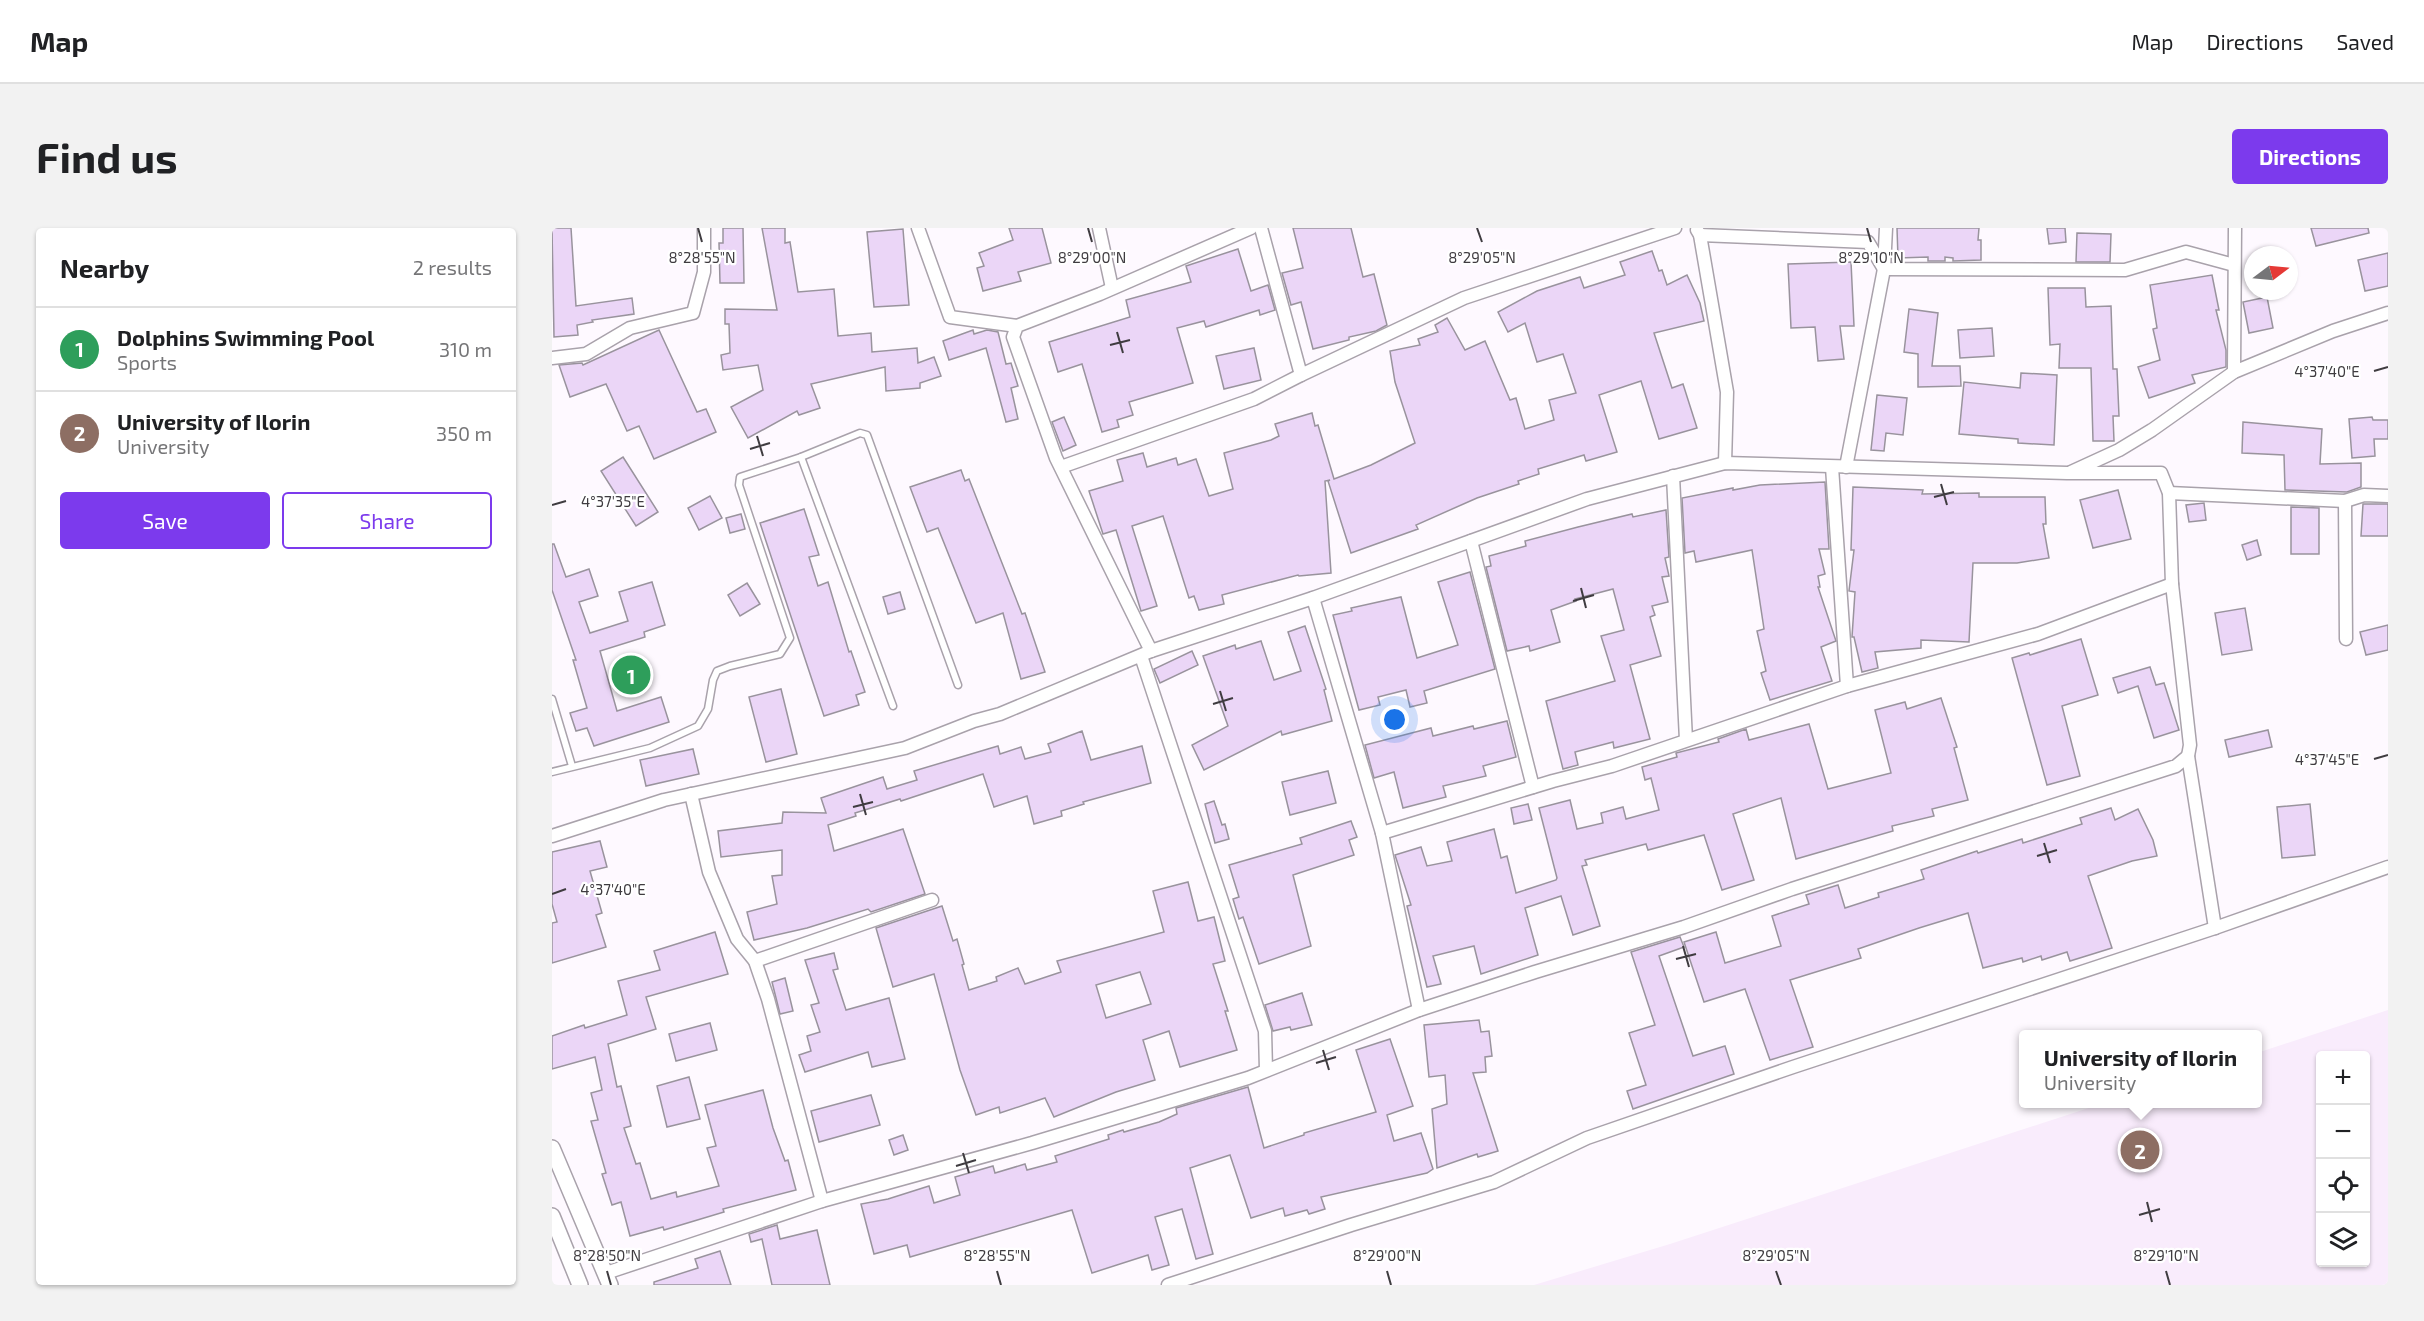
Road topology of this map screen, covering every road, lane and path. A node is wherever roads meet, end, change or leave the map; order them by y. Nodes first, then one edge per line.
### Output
1 (704, 228) edge
2 (918, 228) edge
3 (1099, 228) edge
4 (1251, 228) edge
5 (1261, 228) edge
6 (1675, 228) edge
7 (1886, 228) edge
8 (2235, 228) edge
9 (1698, 232) edge
10 (2234, 265) junction
11 (1884, 269) junction
12 (1112, 288) junction
13 (2388, 313) edge
14 (1017, 326) junction
15 (552, 358) edge
16 (2234, 372) junction
17 (1301, 375) junction
18 (801, 457) junction
19 (1725, 463) junction
20 (1061, 467) junction
21 (1832, 467) junction
22 (1846, 467) junction
23 (2067, 474) junction
24 (1673, 476) junction
25 (2169, 493) junction
26 (2388, 496) edge
27 (2345, 501) junction
28 (1471, 541) junction
29 (2172, 584) junction
30 (1312, 598) junction
31 (2346, 639) dead end
32 (1146, 654) junction
33 (958, 685) dead end
34 (1847, 686) junction
35 (552, 699) edge
36 (892, 706) dead end
37 (1686, 740) junction
38 (2188, 756) junction
39 (572, 766) junction
40 (552, 772) edge
41 (1533, 787) junction
42 (691, 794) junction
43 (1382, 833) junction
44 (552, 836) edge
45 (2388, 867) edge
46 (932, 900) dead end
47 (2215, 928) junction
48 (755, 961) junction
49 (1419, 1011) junction
50 (1266, 1070) junction
51 (552, 1148) edge
52 (822, 1201) junction
53 (552, 1216) edge
54 (608, 1279) edge
55 (580, 1285) edge
56 (1168, 1285) edge

1 - 15 street
2 - 14 street
3 - 12 street
4 - 12 street
5 - 17 street
6 - 17 street
7 - 11 street
8 - 10 street
9 - 11 street
9 - 19 street
10 - 11 street
10 - 16 street
11 - 22 street
12 - 14 street
13 - 16 street
14 - 20 street
16 - 23 street
17 - 20 street
18 - 33 lane
18 - 36 lane
18 - 39 lane
19 - 21 street
19 - 24 street
20 - 32 street
21 - 22 street
21 - 34 street
22 - 23 street
23 - 25 street
24 - 28 street
24 - 37 street
25 - 27 street
25 - 29 street
26 - 27 street
27 - 31 street
28 - 30 street
28 - 41 street
29 - 34 street
29 - 38 street
30 - 32 street
30 - 43 street
32 - 42 street
32 - 50 street
34 - 37 street
35 - 39 lane
37 - 41 street
38 - 47 street
38 - 49 street
39 - 40 lane
41 - 43 street
42 - 44 street
42 - 48 street
43 - 49 street
45 - 47 street
46 - 48 street
47 - 56 street
48 - 52 street
49 - 50 street
50 - 52 street
51 - 54 street
52 - 54 street
53 - 55 street

